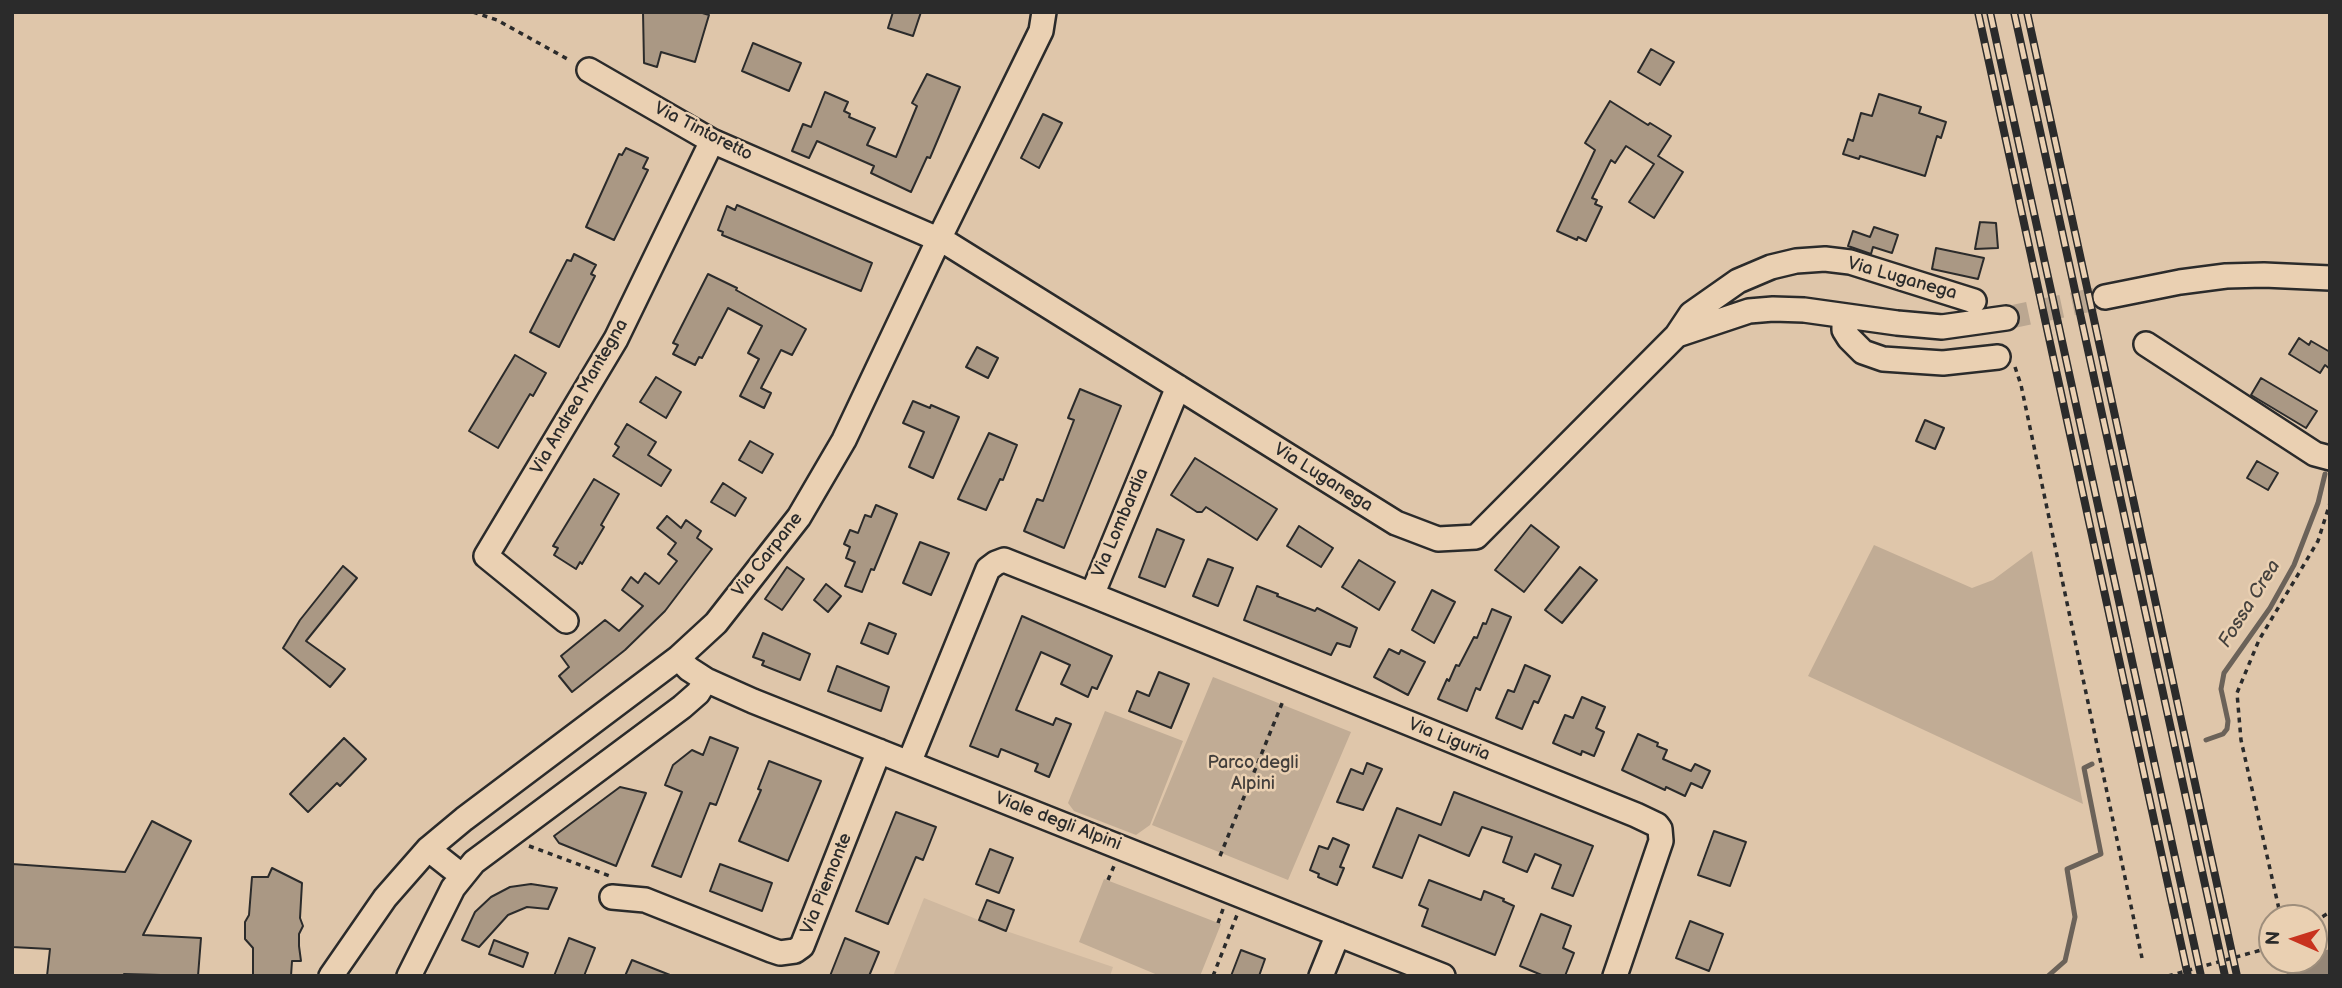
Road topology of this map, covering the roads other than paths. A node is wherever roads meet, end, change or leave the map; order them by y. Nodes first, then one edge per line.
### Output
1 (1044, 12) edge
2 (589, 70) road end
3 (712, 141) junction
4 (939, 239) junction
5 (1749, 277) junction
6 (2330, 278) edge
7 (1723, 291) junction
8 (2105, 297) tunnel mouth
9 (1974, 301) dead end
10 (1739, 314) junction
11 (1844, 316) junction
12 (2006, 318) tunnel mouth
13 (1677, 335) junction
14 (2146, 344) dead end
15 (1998, 357) road end
16 (1178, 387) junction
17 (2330, 458) edge
18 (1092, 595) junction
19 (566, 621) dead end
20 (678, 658) junction
21 (706, 680) junction
22 (879, 751) junction
23 (909, 763) junction
24 (428, 849) junction
25 (461, 876) junction
26 (612, 897) road end
27 (1338, 934) junction
28 (331, 976) edge
29 (409, 976) edge
30 (1321, 976) edge
31 (1443, 976) edge
32 (1615, 976) edge

1 - 4 street, Via Carpane
2 - 3 street, Via Tintoretto
3 - 4 street, Via Tintoretto
3 - 19 street, Via Andrea Mantegna
4 - 16 street, Via Luganega
4 - 20 street, Via Carpane
5 - 7 street, Via Luganega
5 - 9 street, Via Luganega
5 - 10 street
6 - 8 street
7 - 10 street
7 - 13 street, Via Luganega
10 - 11 street, Via Luganega
10 - 13 street, Via Luganega
11 - 12 street, Via Luganega
11 - 15 street
13 - 16 street, Via Luganega
14 - 17 street
16 - 18 street, Via Lombardia
18 - 23 street, Via Lombardia
18 - 32 street, Via Liguria
20 - 21 street, Viale degli Alpini
20 - 24 street, Via Carpane
21 - 22 street, Viale degli Alpini
21 - 25 street
22 - 23 street, Viale degli Alpini
22 - 26 street, Via Piemonte
23 - 27 street, Viale degli Alpini
24 - 25 street
24 - 28 street, Via Carpane
25 - 29 street
27 - 30 street
27 - 31 street, Viale degli Alpini

